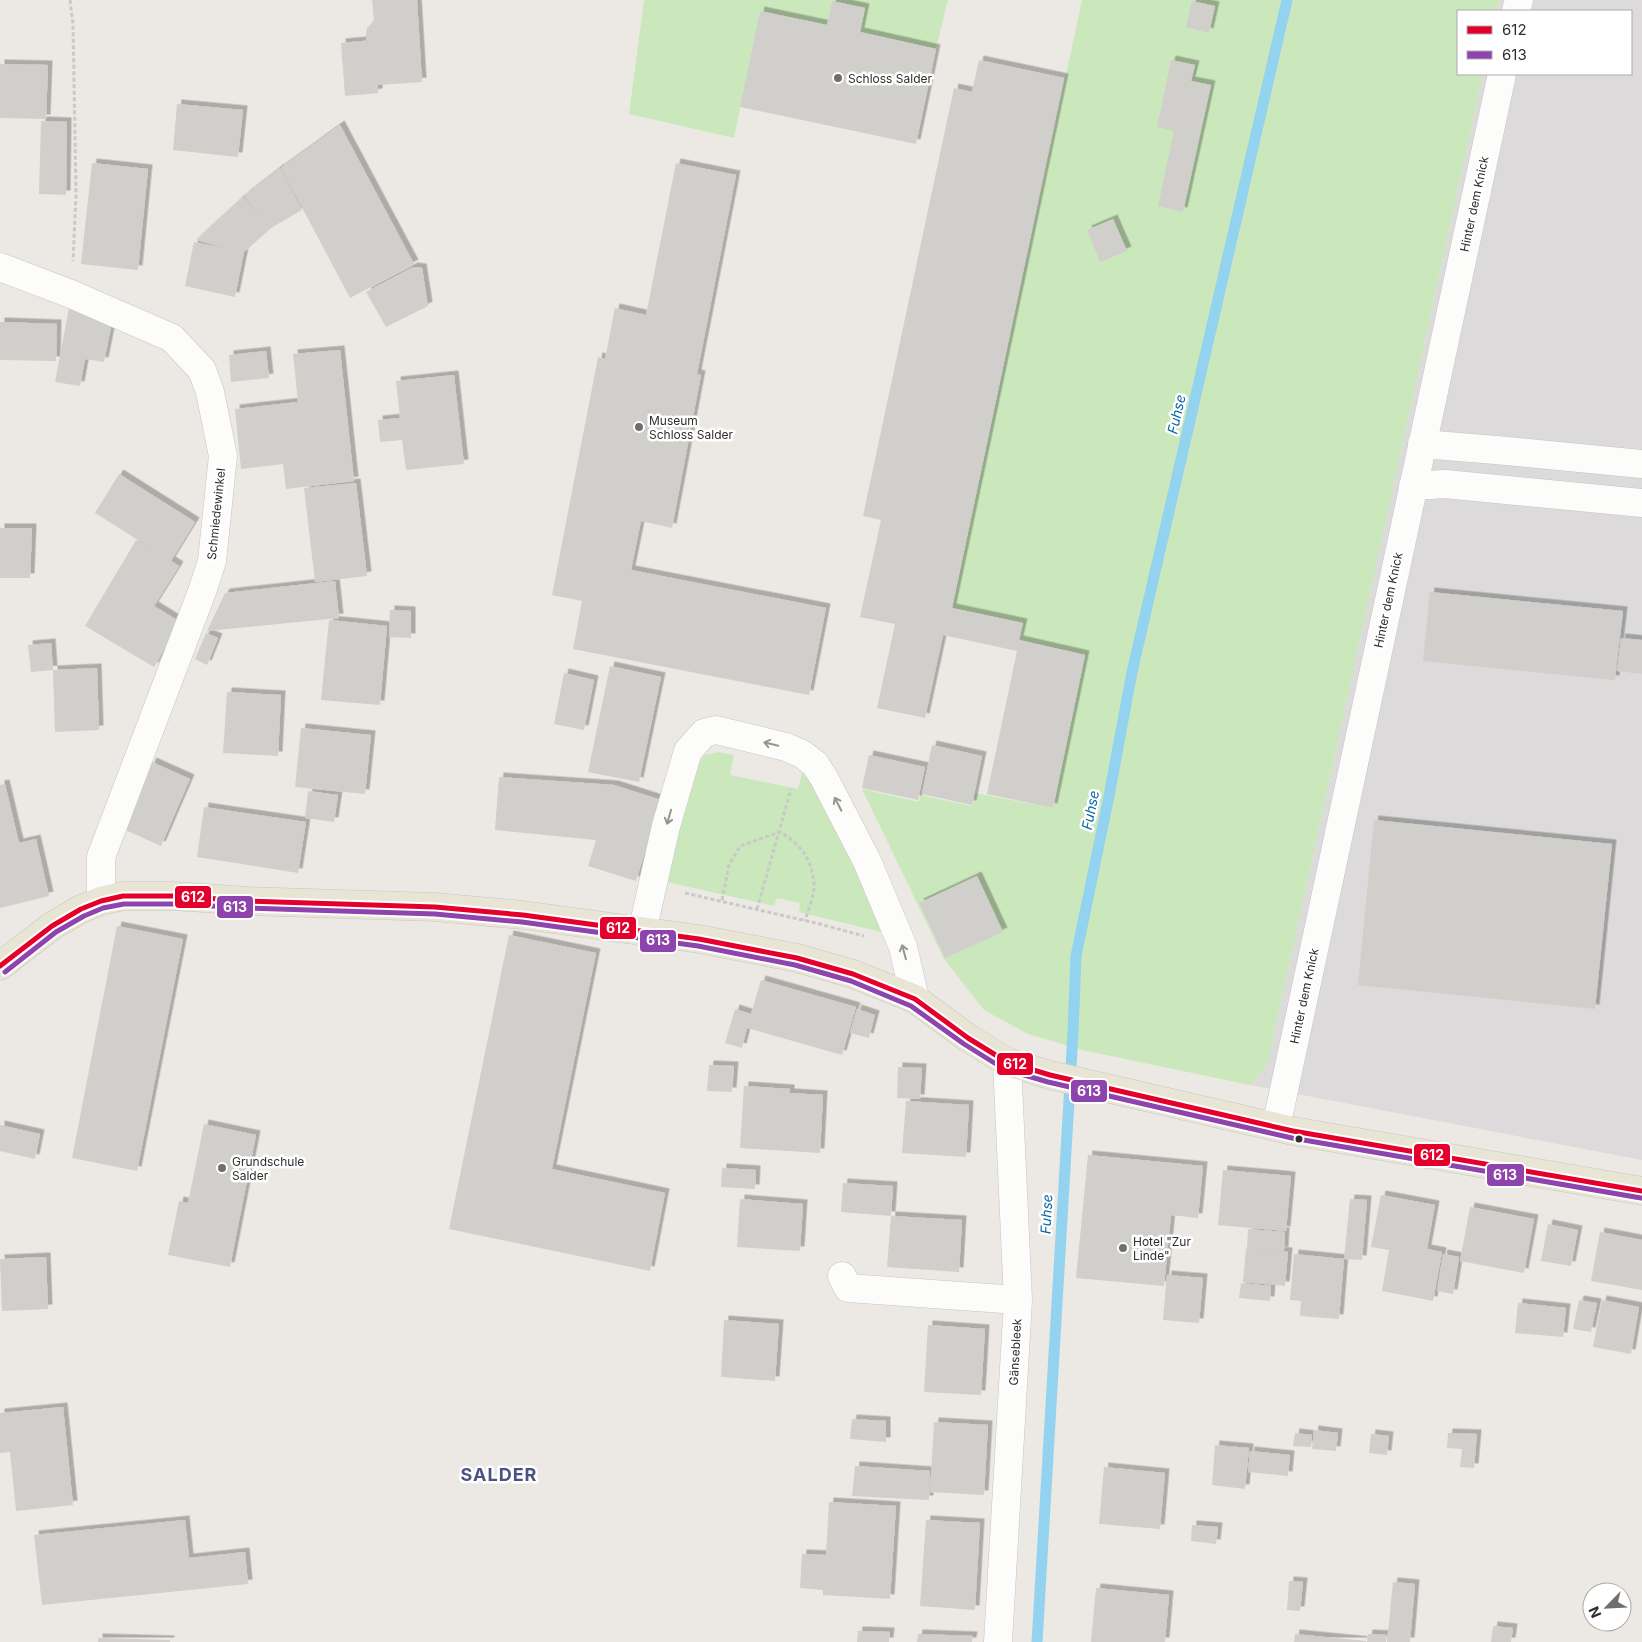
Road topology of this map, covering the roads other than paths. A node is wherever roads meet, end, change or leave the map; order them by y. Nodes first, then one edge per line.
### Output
1 (1502, 75) edge
2 (0, 267) edge
3 (1422, 444) junction
4 (1642, 464) edge
5 (1413, 486) junction
6 (1642, 502) edge
7 (101, 901) junction
8 (642, 932) junction
9 (0, 966) edge
10 (915, 999) junction
11 (1006, 1062) junction
12 (1276, 1126) junction
13 (1642, 1191) edge
14 (842, 1276) dead end
15 (1018, 1300) junction
16 (998, 1642) edge

1 - 3 street, Hinter dem Knick
2 - 7 street, Schmiedewinkel
3 - 4 street
3 - 5 street, Hinter dem Knick
5 - 6 street
5 - 12 street, Hinter dem Knick
7 - 8 main road
7 - 9 main road
8 - 10 main road
10 -> 8 street
10 - 11 main road
11 - 12 main road
11 - 15 street, Gänsebleek
12 - 13 main road
14 - 15 street
15 - 16 street, Gänsebleek

